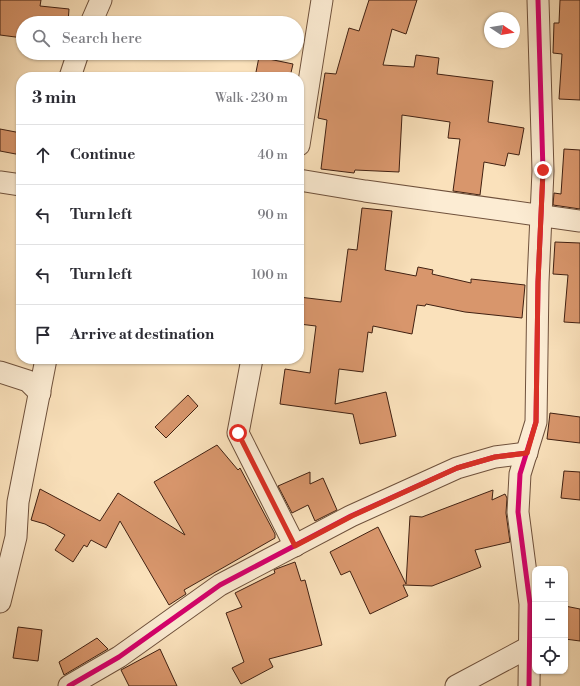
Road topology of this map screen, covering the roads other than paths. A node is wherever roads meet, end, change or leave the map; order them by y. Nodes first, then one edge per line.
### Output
1 (101, 0) edge
2 (322, 0) edge
3 (538, 0) edge
4 (94, 16) edge
5 (76, 60) edge
6 (72, 72) edge
7 (304, 113) edge
8 (304, 181) edge
9 (0, 182) edge
10 (16, 184) edge
11 (541, 216) junction
12 (580, 220) edge
13 (45, 364) edge
14 (251, 364) edge
15 (0, 372) edge
16 (40, 393) junction
17 (527, 453) junction
18 (295, 546) junction
19 (0, 602) edge
20 (531, 646) junction
21 (69, 686) edge
22 (456, 686) edge
23 (530, 686) edge

1 - 4 street
2 - 7 street
3 - 11 street
5 - 6 street
8 - 11 street
9 - 10 street
11 - 12 street
11 - 17 street
13 - 16 street
14 - 18 street
15 - 16 street
16 - 19 street
17 - 18 street
17 - 20 street
18 - 21 street
20 - 22 street
20 - 23 street

